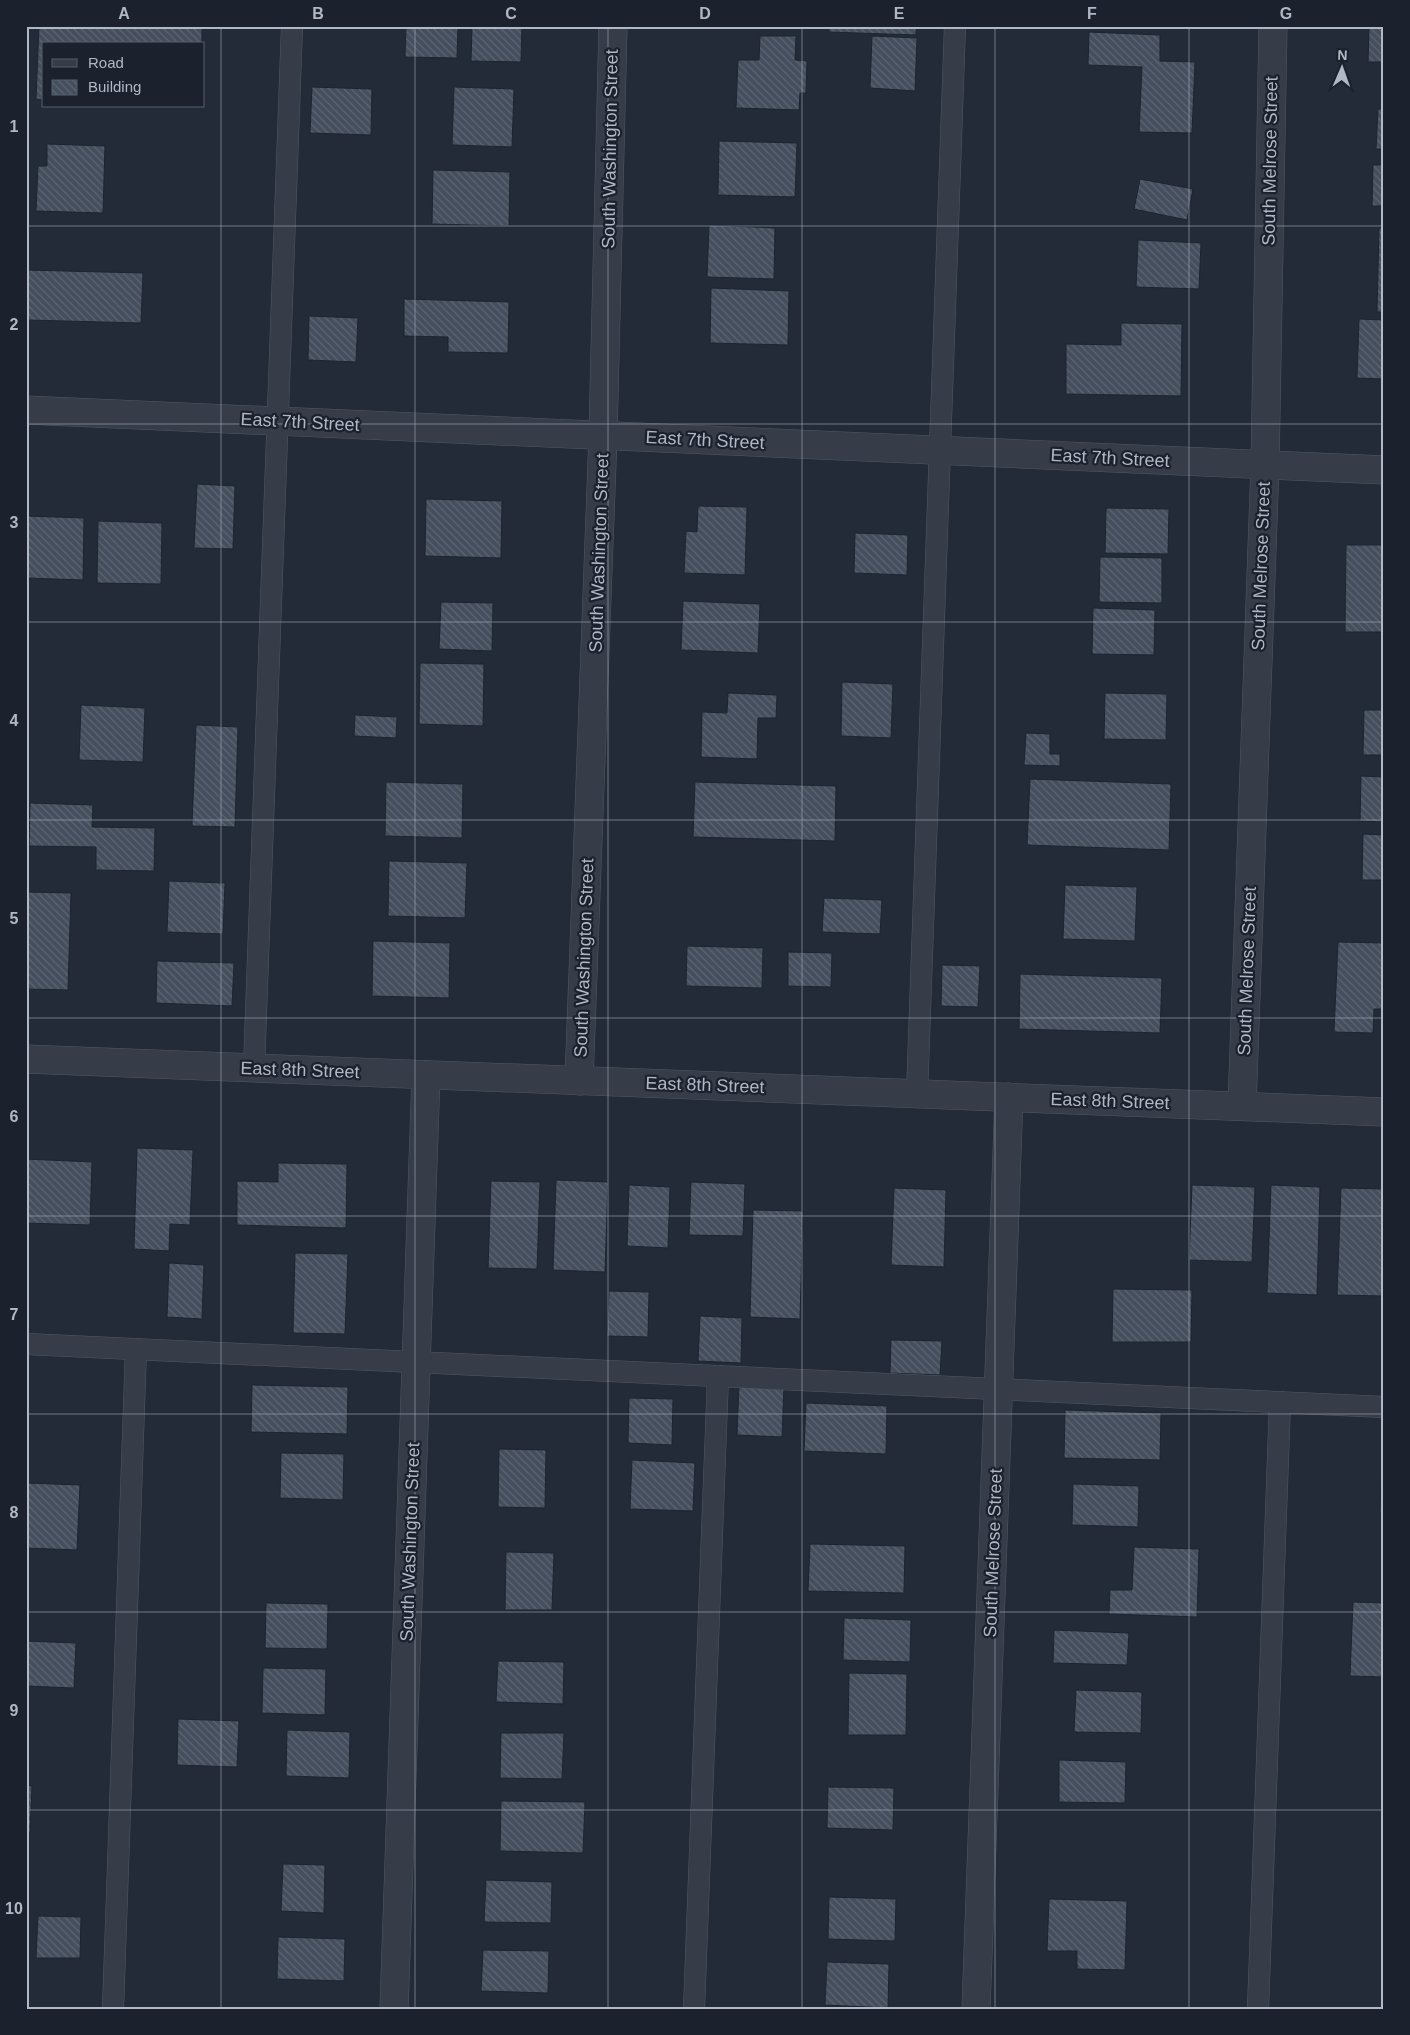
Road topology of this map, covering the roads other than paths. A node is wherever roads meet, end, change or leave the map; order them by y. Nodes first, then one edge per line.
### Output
1 (292, 26) edge
2 (613, 26) edge
3 (955, 26) edge
4 (1273, 26) edge
5 (26, 410) edge
6 (277, 421) junction
7 (603, 436) junction
8 (939, 450) junction
9 (1265, 465) junction
10 (1384, 470) edge
11 (26, 1059) edge
12 (254, 1068) junction
13 (426, 1074) junction
14 (579, 1080) junction
15 (916, 1094) junction
16 (1009, 1097) junction
17 (1242, 1106) junction
18 (1384, 1112) edge
19 (26, 1344) edge
20 (136, 1349) junction
21 (416, 1362) junction
22 (718, 1376) junction
23 (999, 1389) junction
24 (1280, 1402) junction
25 (1384, 1407) edge
26 (112, 2009) edge
27 (394, 2009) edge
28 (694, 2009) edge
29 (976, 2009) edge
30 (1258, 2009) edge

1 - 6 lane
2 - 7 street, South Washington Street
3 - 8 lane
4 - 9 street, South Melrose Street
5 - 6 street, East 7th Street
6 - 7 street, East 7th Street
6 - 12 lane
7 - 8 street, East 7th Street
7 - 14 street, South Washington Street
8 - 9 street, East 7th Street
8 - 15 lane
9 - 10 street, East 7th Street
9 - 17 street, South Melrose Street
11 - 12 street, East 8th Street
12 - 13 street, East 8th Street
13 - 14 street, East 8th Street
13 - 21 street, South Washington Street
14 - 15 street, East 8th Street
15 - 16 street, East 8th Street
16 - 17 street, East 8th Street
16 - 23 street, South Melrose Street
17 - 18 street, East 8th Street
19 - 20 lane
20 - 21 lane
20 - 26 lane
21 - 22 lane
21 - 27 street, South Washington Street
22 - 23 lane
22 - 28 lane
23 - 24 lane
23 - 29 street, South Melrose Street
24 - 25 lane
24 - 30 lane

